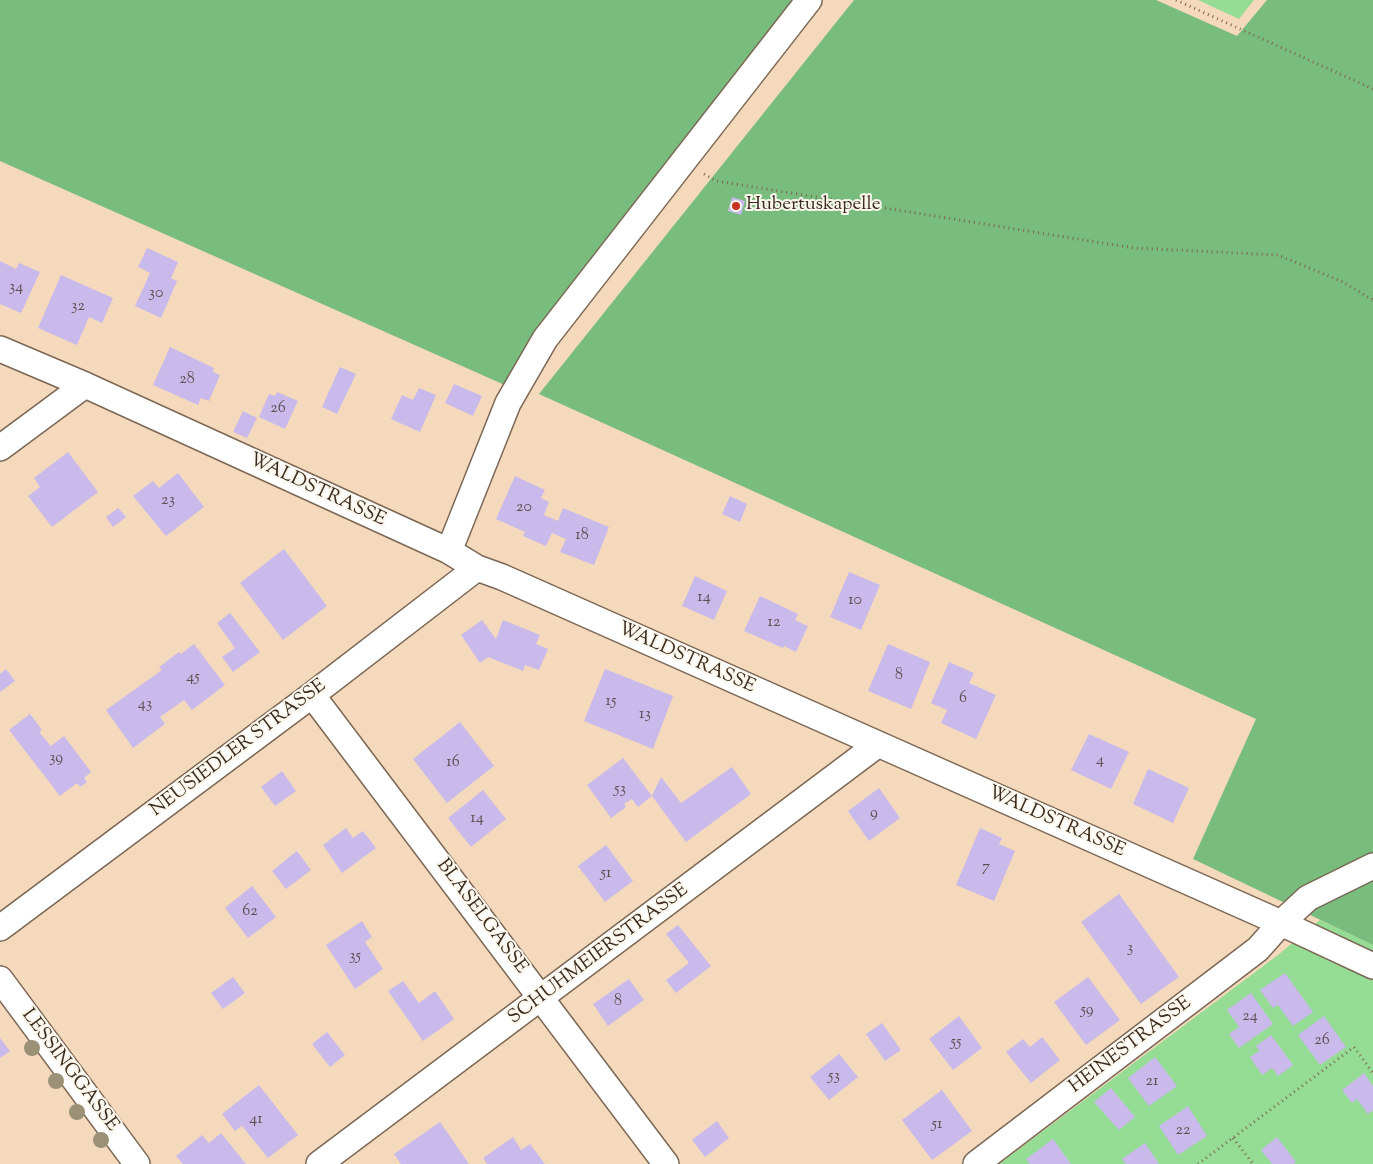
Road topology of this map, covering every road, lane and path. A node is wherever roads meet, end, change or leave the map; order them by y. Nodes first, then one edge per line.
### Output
1 (809, 0) edge
2 (1176, 0) edge
3 (1373, 89) edge
4 (683, 161) junction
5 (1373, 300) edge
6 (0, 349) edge
7 (85, 385) junction
8 (0, 448) edge
9 (449, 551) junction
10 (477, 568) junction
11 (312, 695) junction
12 (877, 745) junction
13 (1373, 866) edge
14 (1281, 923) junction
15 (0, 928) edge
16 (1373, 966) edge
17 (0, 979) edge
18 (542, 998) junction
19 (1373, 1073) edge
20 (1233, 1138) junction
21 (137, 1164) edge
22 (319, 1164) edge
23 (666, 1164) edge
24 (976, 1164) edge
25 (1198, 1164) edge
26 (1253, 1164) edge

1 - 4 street
2 - 3 path
4 - 5 path
4 - 9 street
6 - 7 street, WALDSTRASSE
7 - 8 street
7 - 9 street, WALDSTRASSE
9 - 10 street, WALDSTRASSE
10 - 11 street, NEUSIEDLER STRASSE
10 - 12 street, WALDSTRASSE
11 - 15 street, NEUSIEDLER STRASSE
11 - 18 street, BLASELGASSE
12 - 14 street, WALDSTRASSE
12 - 18 street, SCHUHMEIERSTRASSE
13 - 14 street, HEINESTRASSE
14 - 16 street, WALDSTRASSE
14 - 24 street, HEINESTRASSE
17 - 21 street, LESSINGGASSE
18 - 22 street, SCHUHMEIERSTRASSE
18 - 23 street, BLASELGASSE
19 - 20 path
20 - 25 path
20 - 26 path

